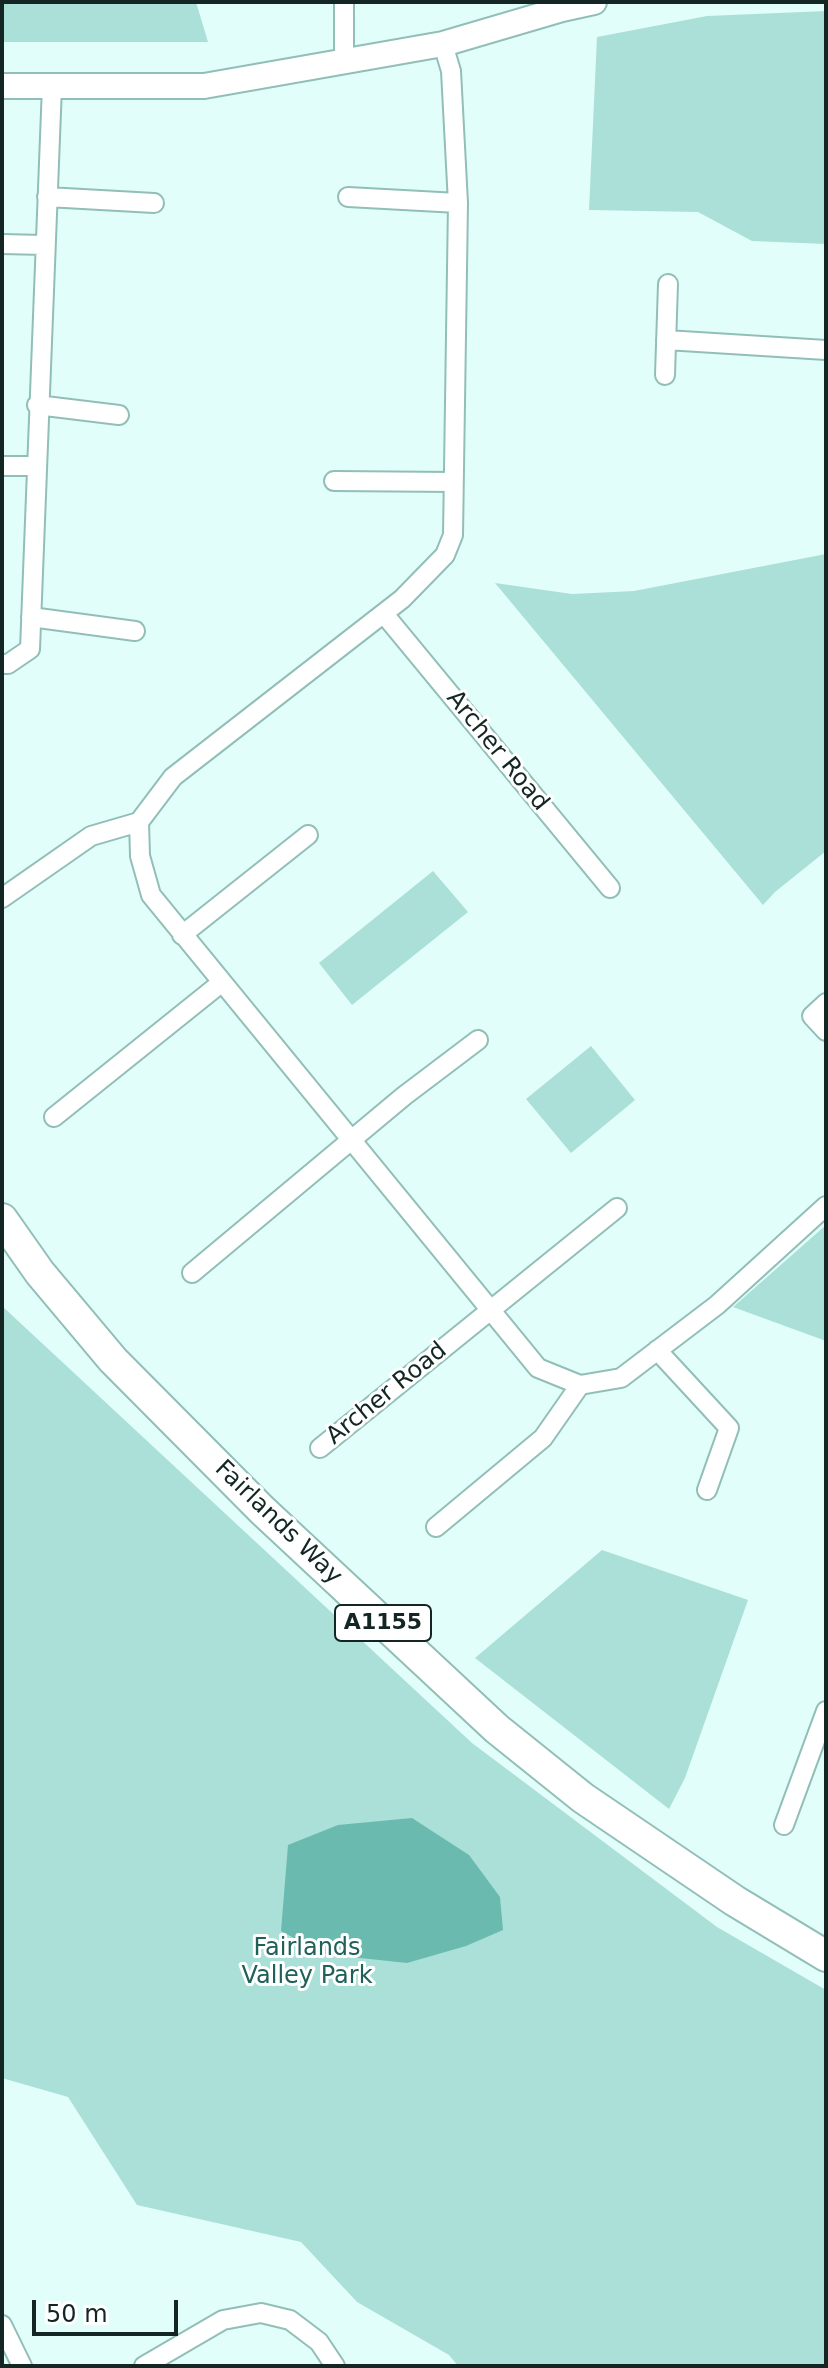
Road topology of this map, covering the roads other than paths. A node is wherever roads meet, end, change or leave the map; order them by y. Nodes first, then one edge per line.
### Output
1 (344, 2) edge
2 (594, 2) edge
3 (562, 5) edge
4 (443, 44) junction
5 (344, 63) junction
6 (2, 86) edge
7 (52, 86) junction
8 (47, 197) junction
9 (348, 197) dead end
10 (154, 203) dead end
11 (458, 203) junction
12 (2, 244) edge
13 (44, 245) junction
14 (668, 284) dead end
15 (666, 340) junction
16 (826, 350) edge
17 (665, 375) dead end
18 (37, 405) junction
19 (119, 415) dead end
20 (2, 466) edge
21 (36, 466) junction
22 (334, 481) dead end
23 (453, 482) junction
24 (384, 614) junction
25 (31, 617) junction
26 (135, 631) dead end
27 (2, 664) edge
28 (139, 822) junction
29 (308, 835) dead end
30 (610, 888) dead end
31 (2, 898) edge
32 (182, 935) junction
33 (221, 983) junction
34 (826, 1003) edge
35 (826, 1031) edge
36 (478, 1040) dead end
37 (54, 1117) dead end
38 (352, 1141) junction
39 (826, 1206) edge
40 (617, 1208) dead end
41 (2, 1219) edge
42 (192, 1273) dead end
43 (491, 1309) junction
44 (657, 1350) junction
45 (580, 1385) junction
46 (320, 1448) dead end
47 (707, 1490) dead end
48 (436, 1527) dead end
49 (826, 1711) edge
50 (784, 1825) dead end
51 (826, 1956) edge
52 (2, 2325) edge
53 (22, 2366) edge
54 (144, 2366) edge
55 (335, 2366) edge

1 - 5 street
2 - 3 street
3 - 4 street
4 - 5 street
4 - 11 street
5 - 7 street
6 - 7 street
7 - 8 street
8 - 10 street
8 - 13 street
9 - 11 street
11 - 23 street
12 - 13 street
13 - 18 street
14 - 15 street
15 - 16 street
15 - 17 street
18 - 19 street
18 - 21 street
20 - 21 street
21 - 25 street
22 - 23 street
23 - 24 street
24 - 28 street
24 - 30 street, Archer Road
25 - 26 street
25 - 27 street
28 - 31 street
28 - 32 street
29 - 32 street
32 - 33 street
33 - 37 street
33 - 38 street
34 - 35 street
36 - 38 street
38 - 42 street
38 - 43 street
39 - 44 street
40 - 43 street, Archer Road
41 - 51 main road, Fairlands Way / A1155
43 - 45 street
43 - 46 street, Archer Road
44 - 45 street
44 - 47 street
45 - 48 street
49 - 50 street
52 - 53 street
54 - 55 street

